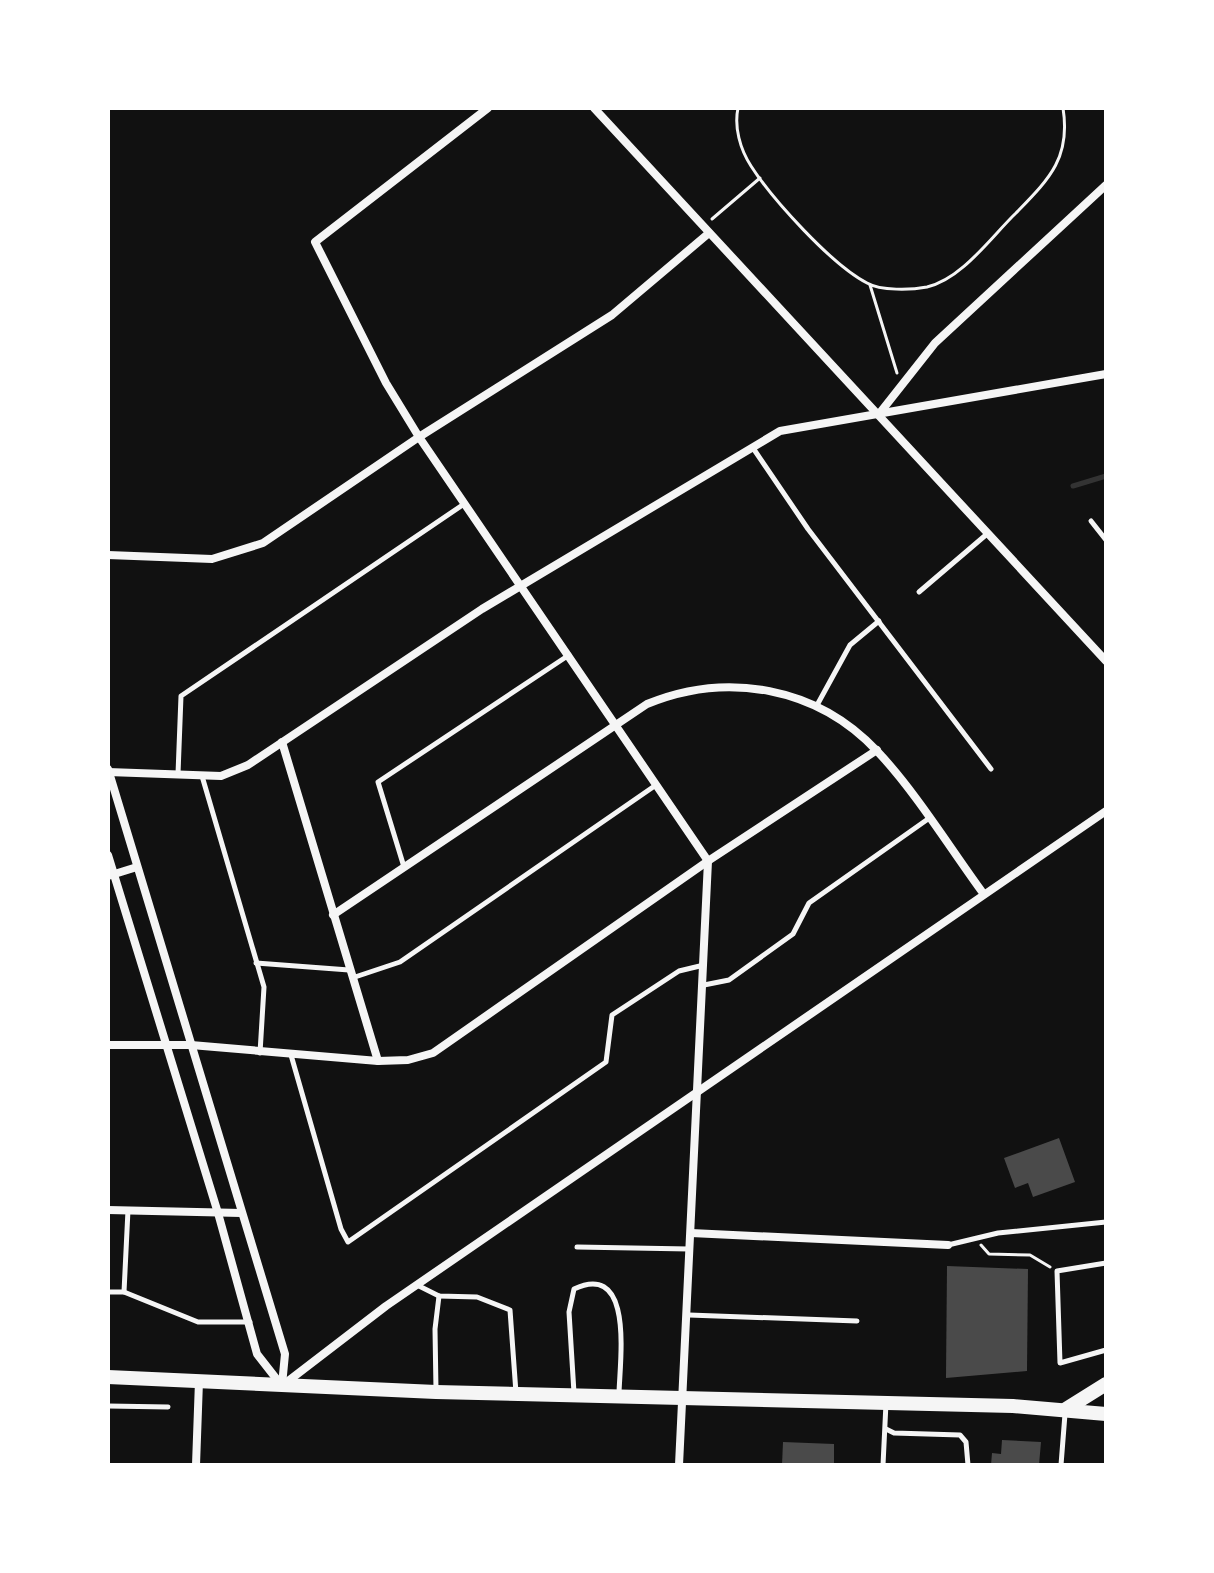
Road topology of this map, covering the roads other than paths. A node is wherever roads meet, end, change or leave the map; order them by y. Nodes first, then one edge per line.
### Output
1 (488, 108) edge
2 (594, 108) edge
3 (1106, 185) edge
4 (709, 233) junction
5 (1106, 374) edge
6 (878, 414) junction
7 (419, 437) junction
8 (753, 448) junction
9 (464, 504) junction
10 (1091, 521) dead end
11 (987, 534) junction
12 (1106, 540) edge
13 (108, 555) edge
14 (521, 585) junction
15 (919, 592) dead end
16 (879, 621) junction
17 (569, 655) junction
18 (1106, 661) edge
19 (816, 707) junction
20 (616, 724) junction
21 (282, 742) junction
22 (877, 750) junction
23 (991, 769) dead end
24 (108, 771) edge
25 (178, 774) junction
26 (201, 775) junction
27 (656, 784) junction
28 (1106, 811) edge
29 (928, 819) junction
30 (108, 855) edge
31 (708, 861) junction
32 (137, 867) junction
33 (404, 867) junction
34 (111, 875) edge
35 (983, 893) junction
36 (333, 915) junction
37 (256, 963) junction
38 (705, 965) junction
39 (350, 974) junction
40 (704, 985) junction
41 (108, 1045) edge
42 (166, 1045) junction
43 (191, 1045) junction
44 (260, 1053) junction
45 (291, 1055) junction
46 (378, 1061) junction
47 (700, 1092) junction
48 (108, 1210) edge
49 (128, 1210) junction
50 (218, 1213) junction
51 (241, 1213) junction
52 (1106, 1222) edge
53 (691, 1233) junction
54 (948, 1245) joint
55 (577, 1247) dead end
56 (690, 1250) junction
57 (1106, 1263) edge
58 (417, 1285) junction
59 (108, 1292) edge
60 (124, 1292) junction
61 (439, 1296) junction
62 (689, 1315) junction
63 (857, 1321) dead end
64 (251, 1322) junction
65 (1106, 1350) edge
66 (108, 1377) edge
67 (199, 1381) junction
68 (1106, 1384) edge
69 (282, 1386) junction
70 (436, 1392) junction
71 (516, 1394) junction
72 (574, 1394) junction
73 (619, 1395) junction
74 (682, 1396) junction
75 (886, 1402) junction
76 (108, 1406) edge
77 (168, 1407) dead end
78 (1066, 1409) junction
79 (1106, 1414) edge
80 (886, 1429) junction
81 (196, 1465) edge
82 (679, 1465) edge
83 (883, 1465) edge
84 (968, 1465) edge
85 (1061, 1465) edge

1 - 7 street
2 - 4 street
3 - 6 street
4 - 6 street
4 - 7 street
5 - 6 street
6 - 8 street
6 - 11 street
7 - 9 street
7 - 13 street
8 - 14 street
8 - 16 lane
9 - 14 street
9 - 25 lane
10 - 12 lane
11 - 15 lane
11 - 18 street
14 - 17 street
14 - 21 street
16 - 19 lane
16 - 23 lane
17 - 20 street
17 - 33 lane
19 - 20 street
19 - 22 street
20 - 27 street
20 - 33 street
21 - 26 street
21 - 36 street
22 - 29 street
22 - 31 street
24 - 25 street
24 - 32 street
25 - 26 street
26 - 37 lane
27 - 31 street
27 - 39 lane
28 - 35 street
29 - 35 street
29 - 40 lane
30 - 34 street
31 - 38 street
31 - 46 street
32 - 34 street
32 - 43 street
33 - 36 street
34 - 42 street
35 - 47 street
36 - 39 street
37 - 39 lane
37 - 44 lane
38 - 40 street
38 - 45 lane
39 - 46 street
40 - 47 street
41 - 42 street
42 - 43 street
42 - 50 street
43 - 44 street
43 - 51 street
44 - 45 street
45 - 46 street
47 - 53 street
47 - 58 street
48 - 49 street
49 - 50 street
49 - 60 lane
50 - 51 street
50 - 64 street
51 - 69 street
52 - 54 lane
53 - 54 street
53 - 56 street
55 - 56 lane
56 - 62 street
57 - 65 lane
58 - 61 lane
58 - 69 street
59 - 60 lane
60 - 64 lane
61 - 70 lane
61 - 71 lane
62 - 63 lane
62 - 74 street
64 - 69 street
66 - 67 main road
67 - 69 main road
67 - 81 street
68 - 78 main road
69 - 70 main road
70 - 71 main road
71 - 72 main road
72 - 73 main road
72 - 73 lane
73 - 74 main road
74 - 75 main road
74 - 82 street
75 - 78 main road
75 - 80 lane
76 - 77 lane
78 - 79 main road
78 - 85 lane
80 - 83 lane
80 - 84 lane

